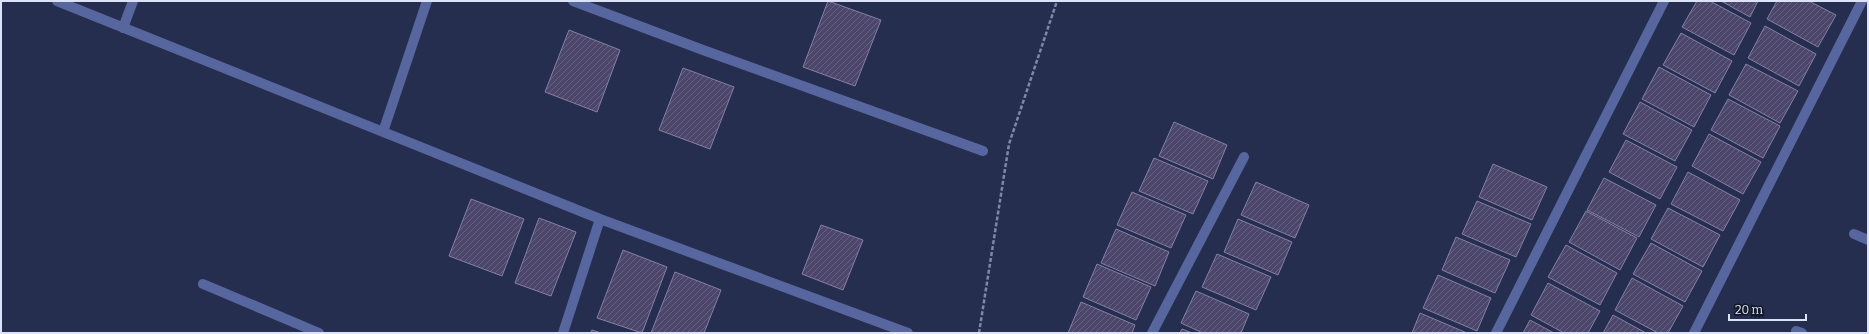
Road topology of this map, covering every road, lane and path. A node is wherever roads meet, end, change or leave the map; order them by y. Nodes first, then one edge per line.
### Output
1 (57, 1) edge
2 (133, 1) edge
3 (427, 1) edge
4 (572, 1) edge
5 (1057, 1) edge
6 (1664, 1) edge
7 (1862, 1) edge
8 (123, 28) junction
9 (383, 132) junction
10 (983, 151) dead end
11 (1244, 157) dead end
12 (600, 219) junction
13 (1854, 234) dead end
14 (1868, 240) edge
15 (203, 284) dead end
16 (320, 333) edge
17 (563, 333) edge
18 (908, 333) edge
19 (979, 333) edge
20 (1152, 333) edge
21 (1496, 333) edge
22 (1694, 333) edge

1 - 8 street
2 - 8 street
3 - 9 street
4 - 10 street
5 - 19 path
6 - 21 street
7 - 22 street
8 - 9 street
9 - 12 street
11 - 20 street
12 - 17 street
12 - 18 street
13 - 14 street
15 - 16 street

